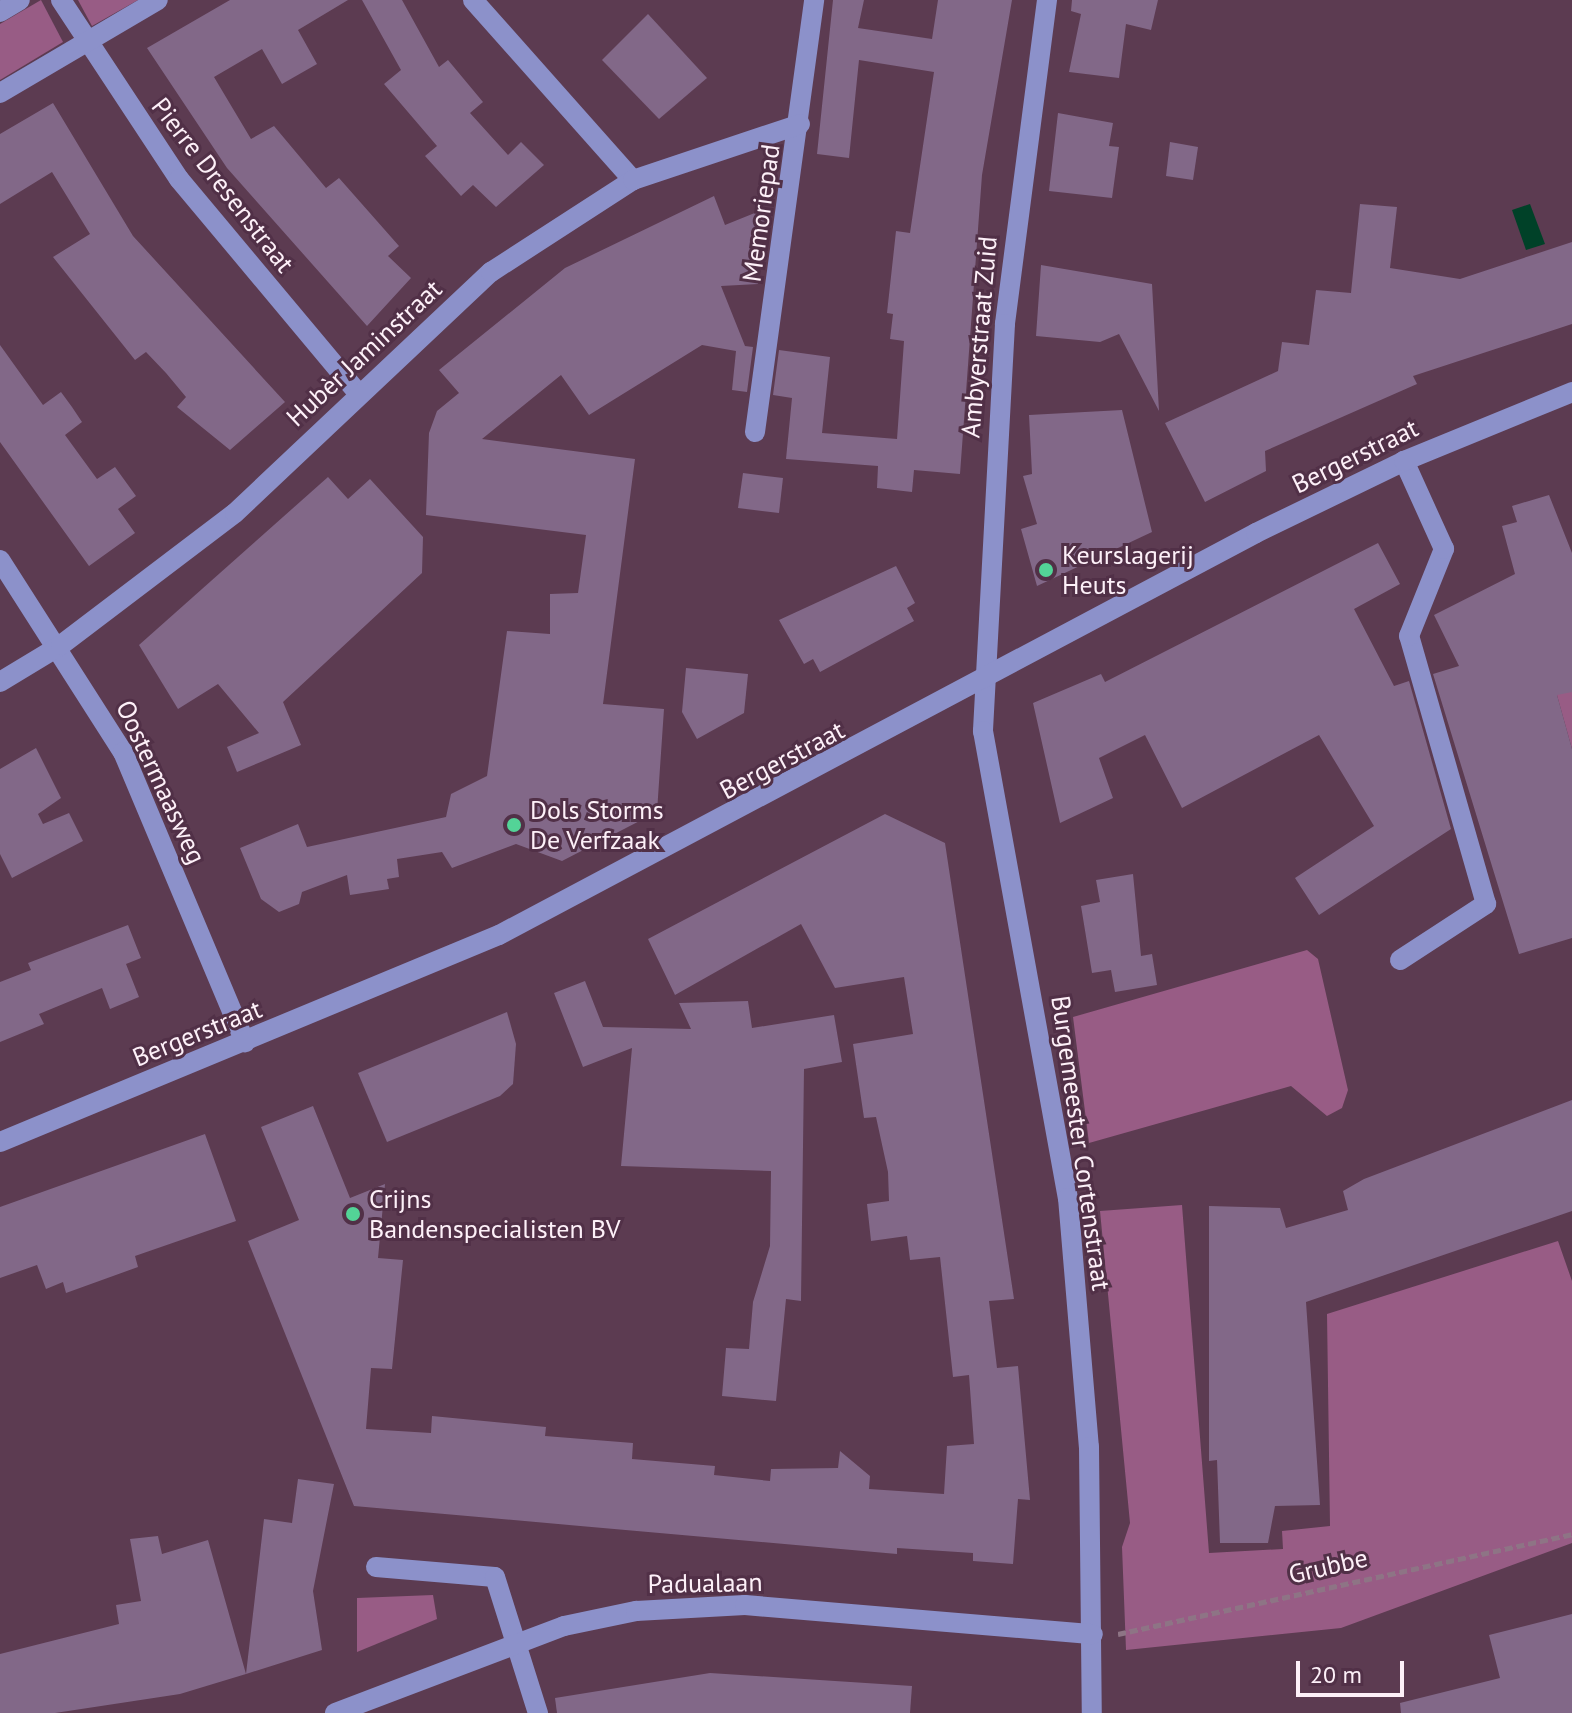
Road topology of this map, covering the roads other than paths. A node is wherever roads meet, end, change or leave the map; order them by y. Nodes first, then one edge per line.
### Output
1 (20, 0) edge
2 (61, 0) edge
3 (158, 0) edge
4 (473, 0) edge
5 (814, 0) edge
6 (1047, 0) edge
7 (0, 12) edge
8 (84, 42) junction
9 (0, 93) edge
10 (800, 124) junction
11 (633, 180) junction
12 (357, 392) junction
13 (1572, 392) edge
14 (755, 432) dead end
15 (1404, 461) junction
16 (0, 560) edge
17 (61, 645) junction
18 (986, 681) junction
19 (0, 682) edge
20 (1400, 960) dead end
21 (245, 1042) junction
22 (0, 1142) edge
23 (376, 1567) dead end
24 (1093, 1634) junction
25 (518, 1645) junction
26 (335, 1713) edge
27 (538, 1713) edge
28 (1092, 1713) edge

1 - 7 street
2 - 8 street, Pierre Dresenstraat
3 - 8 street
4 - 11 street
5 - 10 street, Memoriepad
6 - 18 street, Ambyerstraat Zuid
8 - 9 street
8 - 12 street, Pierre Dresenstraat
10 - 11 street, Hubèr Jaminstraat
10 - 14 street, Memoriepad
11 - 12 street, Hubèr Jaminstraat
12 - 17 street, Hubèr Jaminstraat
13 - 15 street, Bergerstraat
15 - 18 street, Bergerstraat
15 - 20 street
16 - 17 street, Oostermaasweg
17 - 19 street, Hubèr Jaminstraat
17 - 21 street, Oostermaasweg
18 - 21 street, Bergerstraat
18 - 24 street, Burgemeester Cortenstraat
21 - 22 street, Bergerstraat
23 - 25 street
24 - 25 street, Padualaan
24 - 28 street, Burgemeester Cortenstraat
25 - 26 street, Padualaan
25 - 27 street

